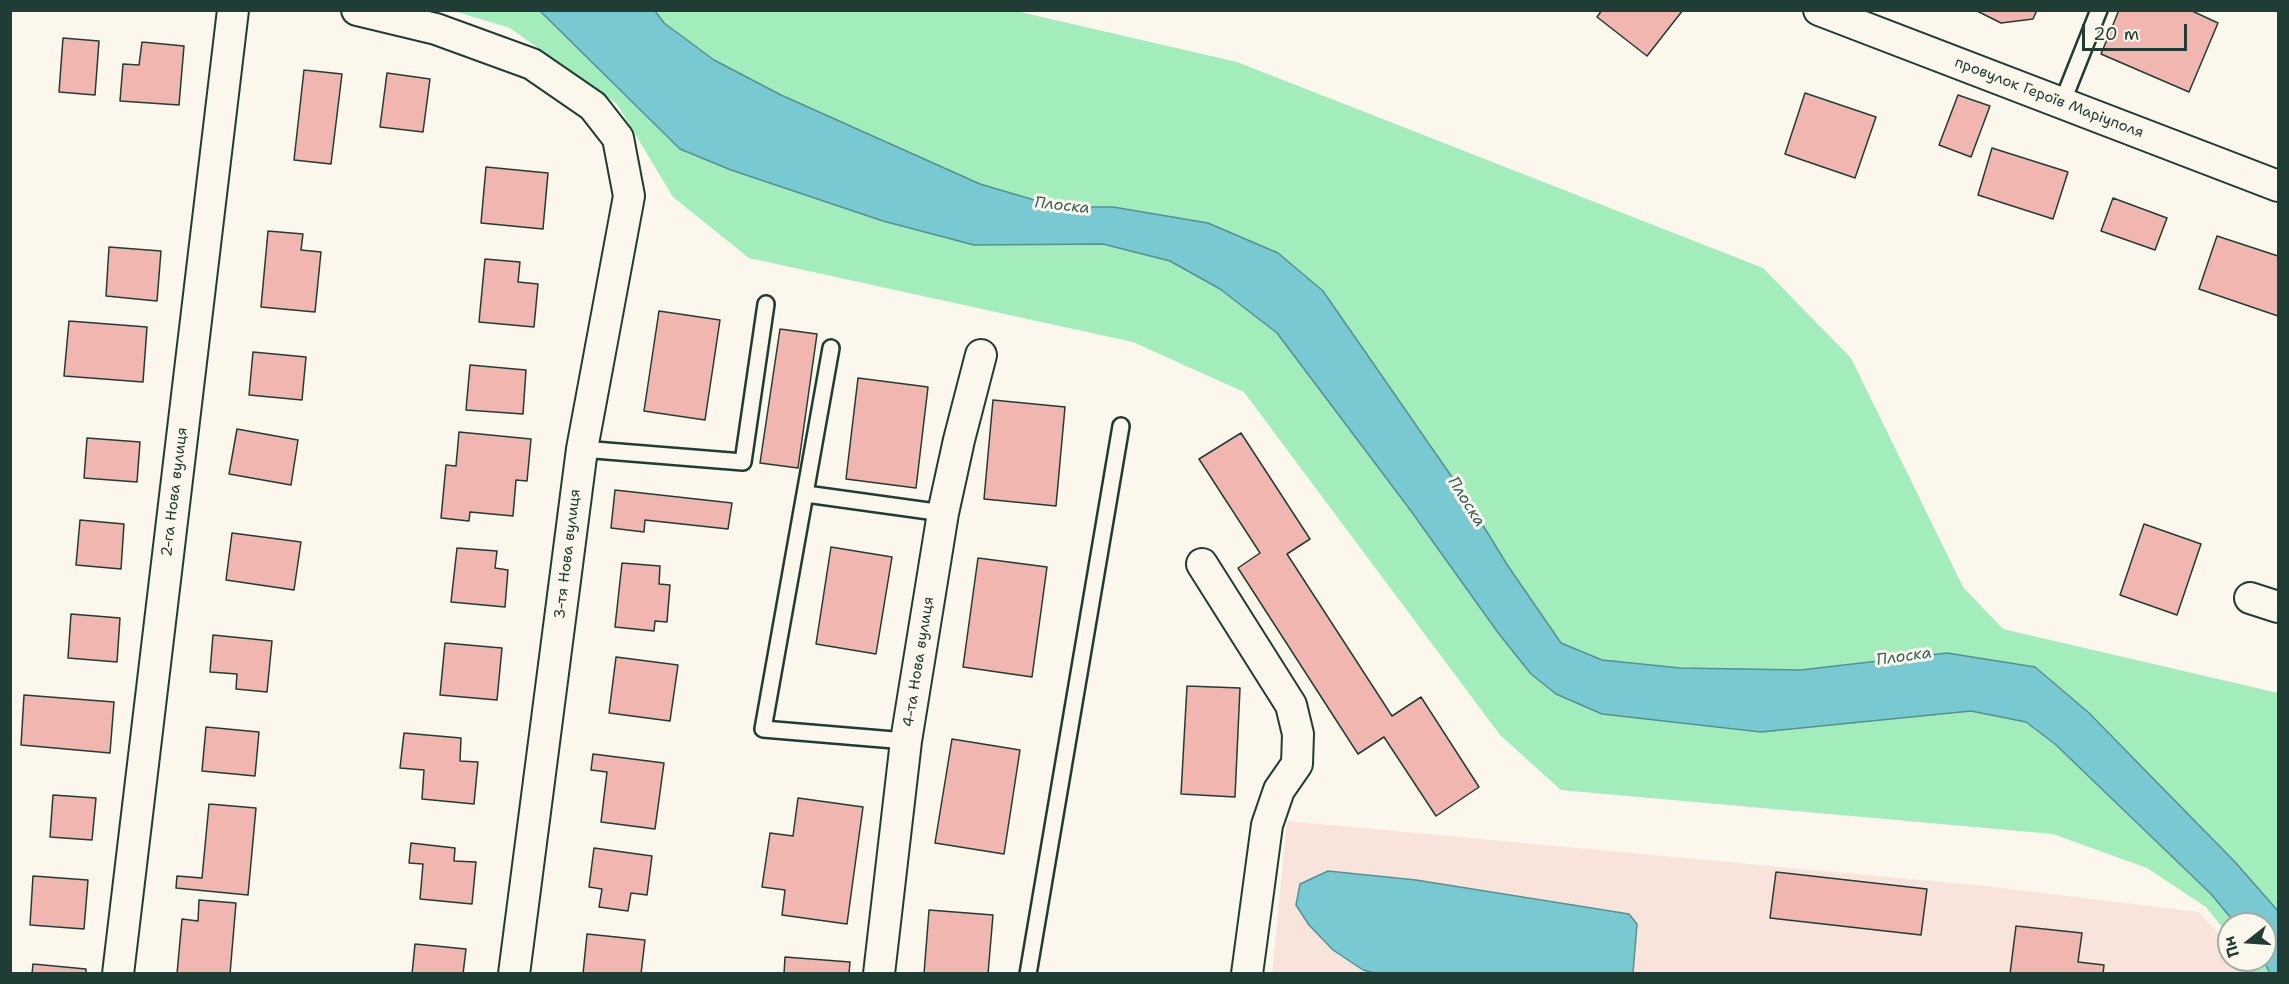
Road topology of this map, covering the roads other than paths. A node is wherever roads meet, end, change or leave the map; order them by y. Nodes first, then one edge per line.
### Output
1 (233, 10) edge
2 (357, 10) edge
3 (1819, 10) edge
4 (2099, 10) edge
5 (2062, 103) junction
6 (2278, 186) edge
7 (766, 304) dead end
8 (831, 348) dead end
9 (981, 355) dead end
10 (1120, 426) dead end
11 (582, 449) junction
12 (806, 494) junction
13 (943, 513) junction
14 (1202, 564) dead end
15 (2250, 598) dead end
16 (2278, 607) edge
17 (906, 741) junction
18 (118, 974) edge
19 (514, 974) edge
20 (879, 974) edge
21 (1028, 974) edge
22 (1247, 974) edge

1 - 18 street, 2-га Нова вулиця
2 - 11 street, 3-тя Нова вулиця
3 - 5 street, провулок Героїв Маріуполя
4 - 5 lane
5 - 6 street, провулок Героїв Маріуполя
7 - 11 lane
8 - 12 lane
9 - 13 street, 4-та Нова вулиця
10 - 21 lane
11 - 19 street, 3-тя Нова вулиця
12 - 13 lane
12 - 17 lane
13 - 17 street, 4-та Нова вулиця
14 - 22 street
15 - 16 street
17 - 20 street, 4-та Нова вулиця

